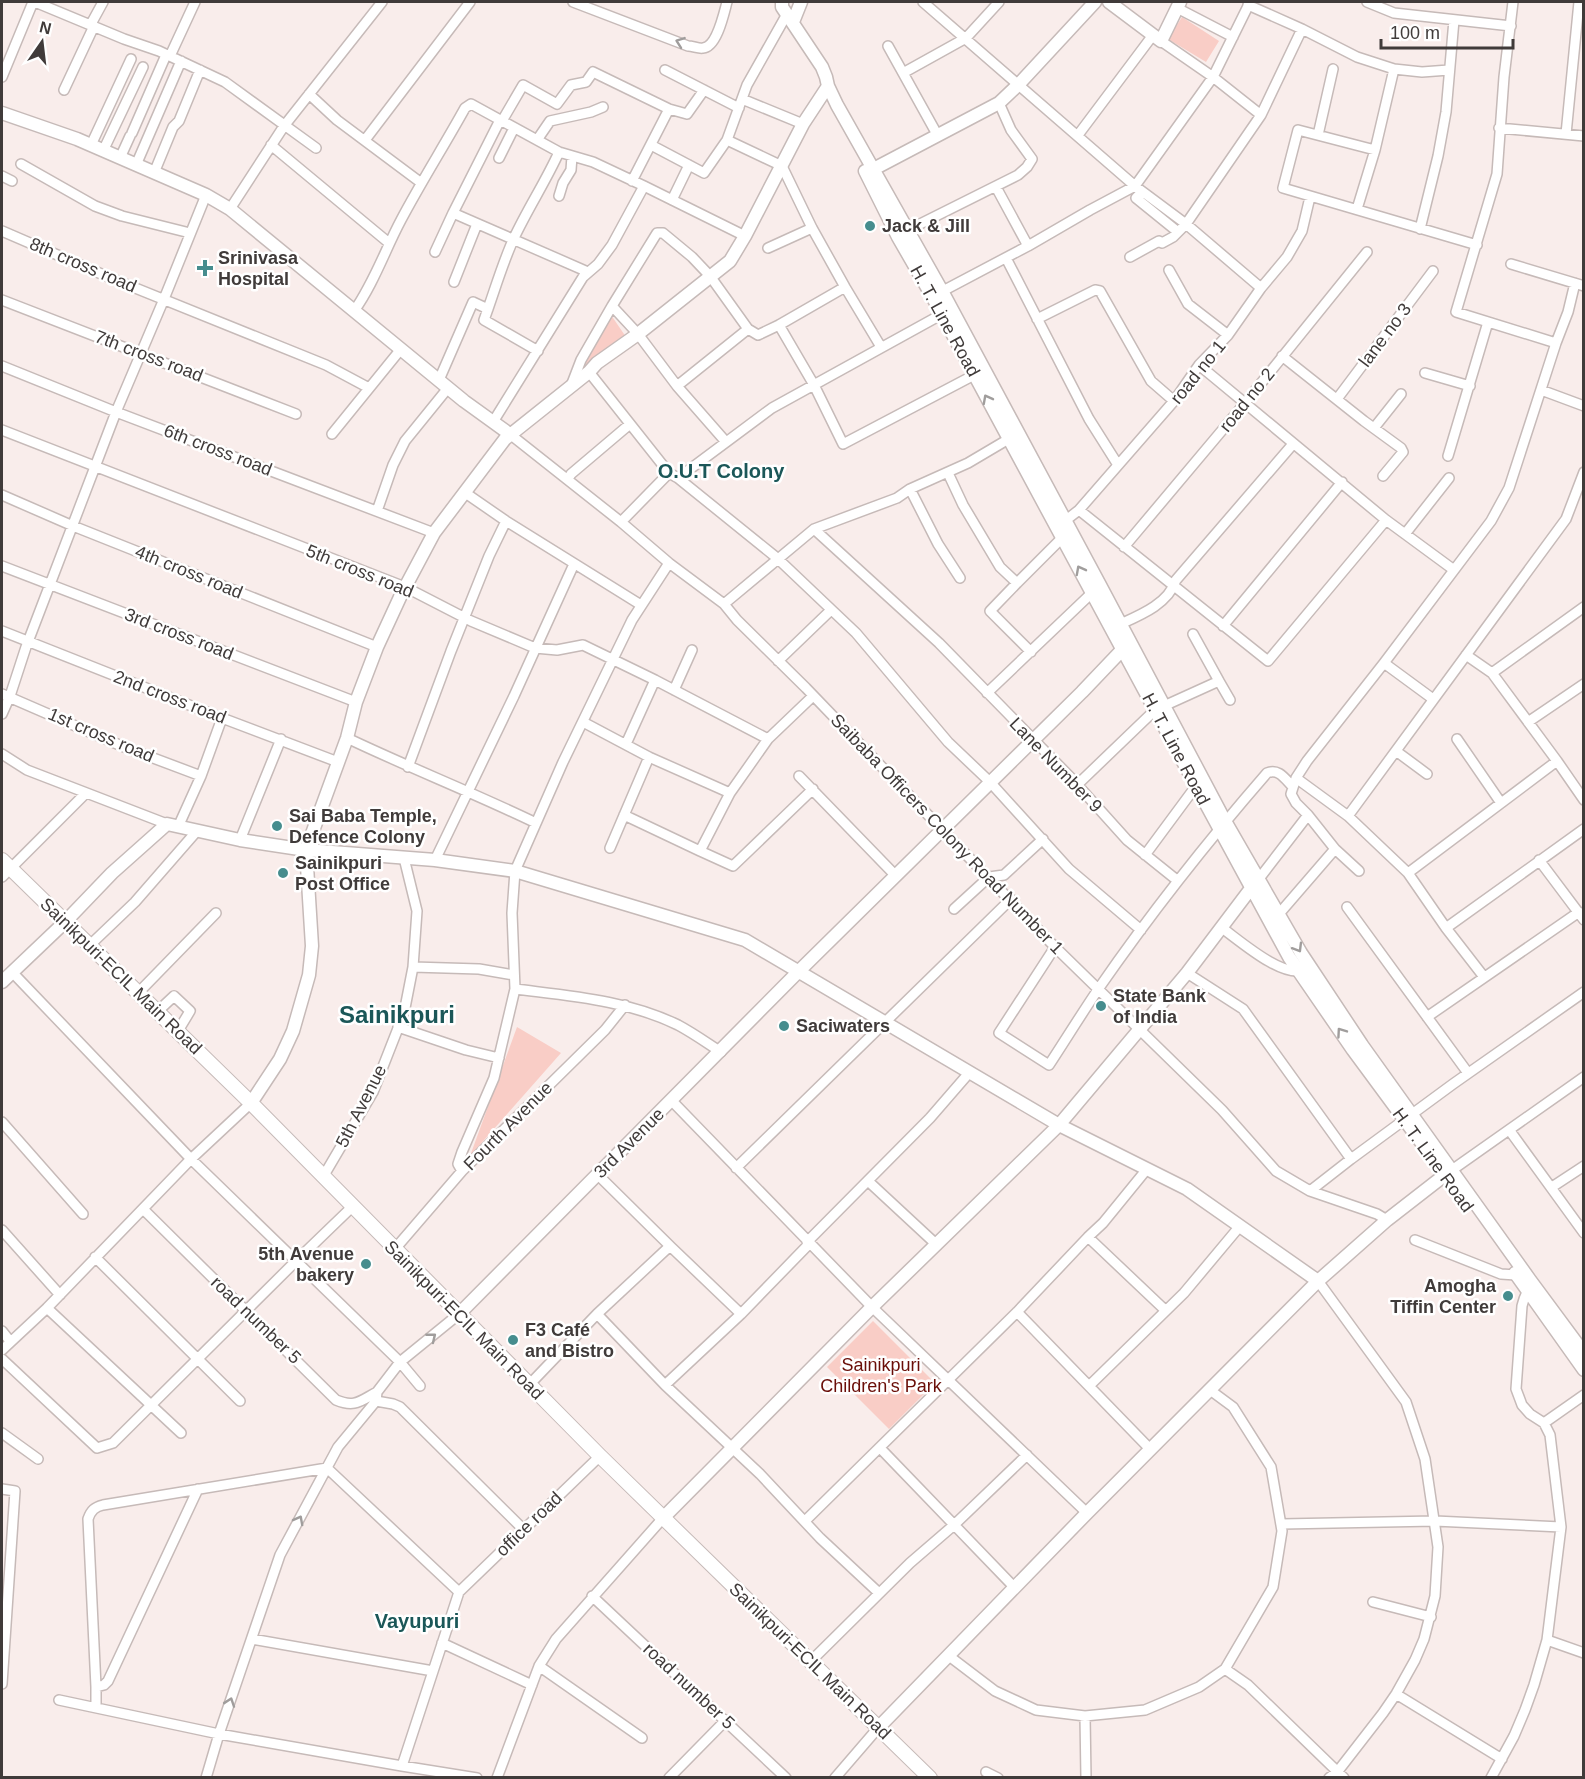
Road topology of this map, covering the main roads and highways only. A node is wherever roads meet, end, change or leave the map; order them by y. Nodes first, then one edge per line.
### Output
1 (4, 868) edge
2 (930, 1778) edge

1 - 2 main road, Sainikpuri-ECIL Main Road

